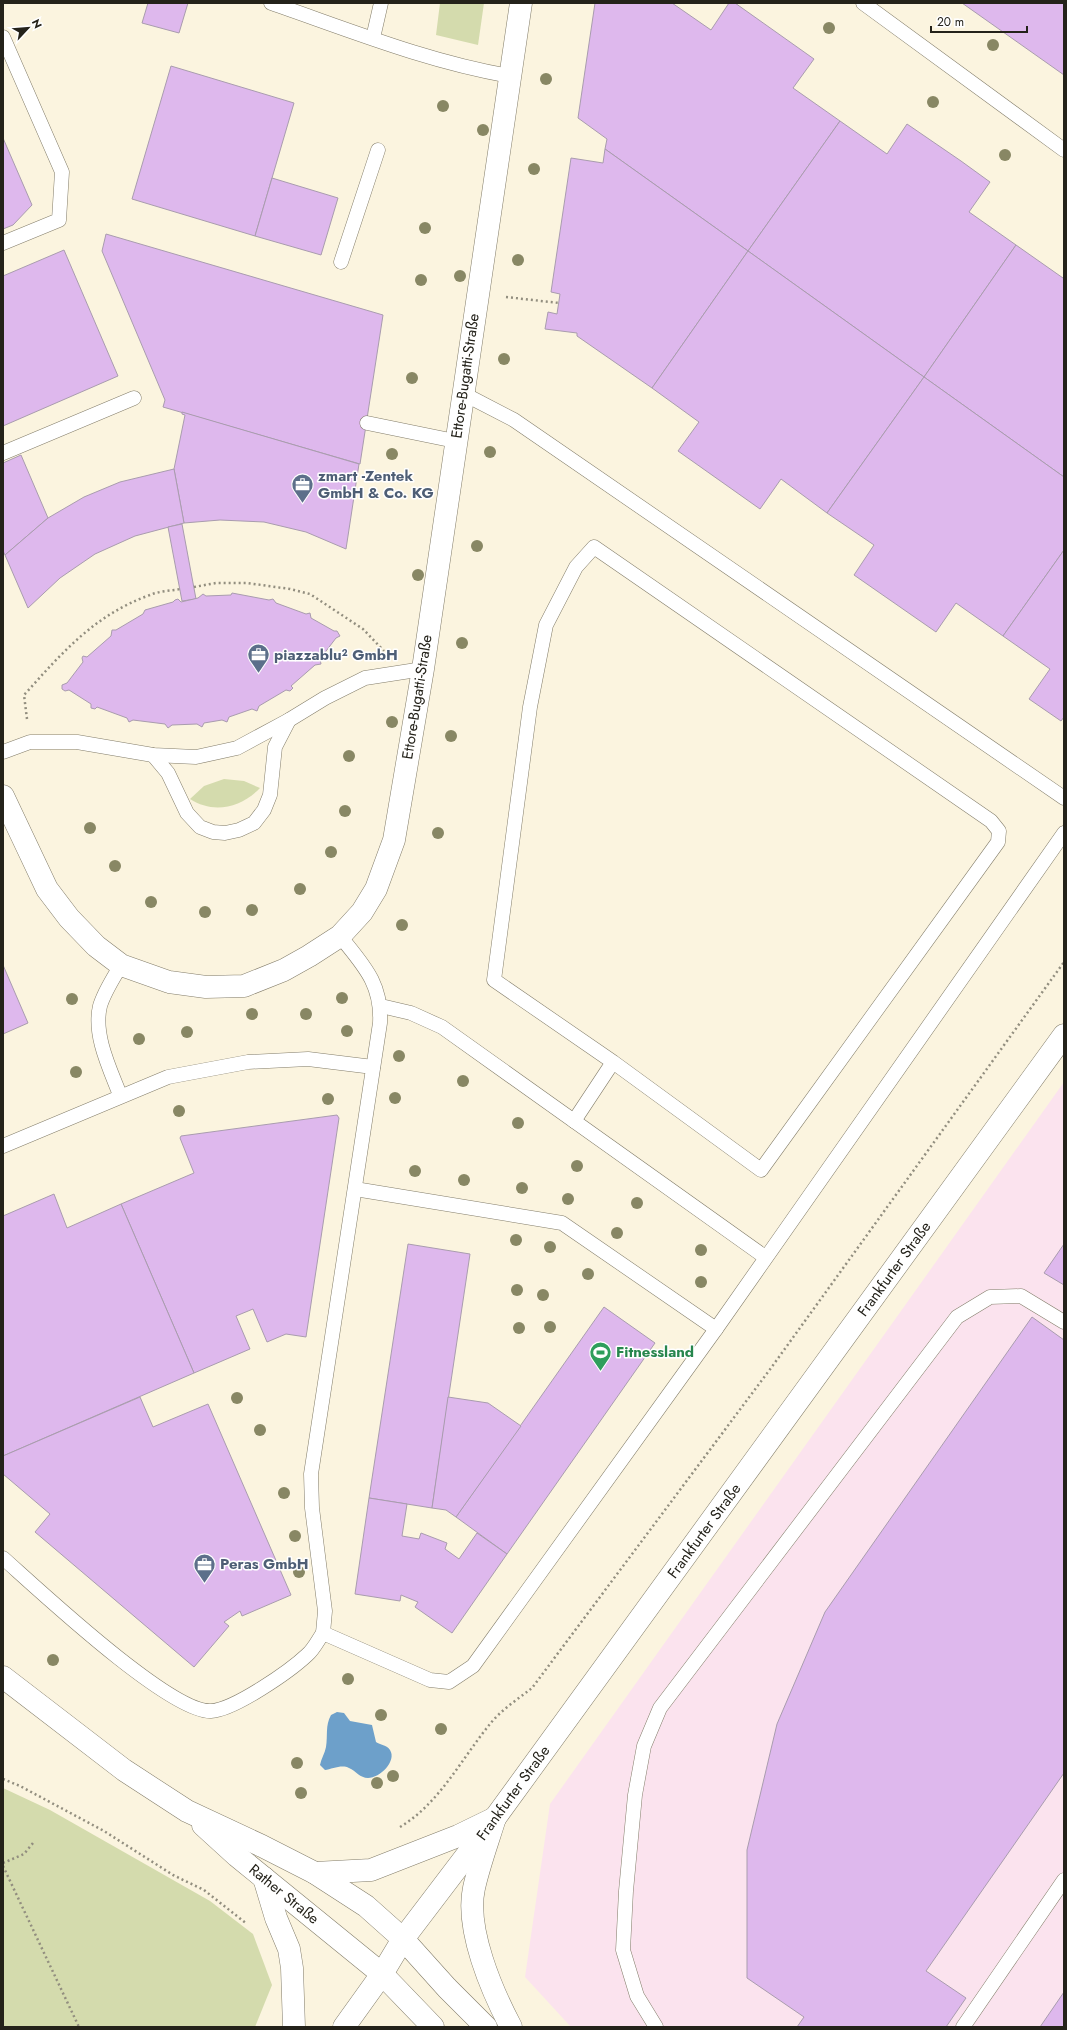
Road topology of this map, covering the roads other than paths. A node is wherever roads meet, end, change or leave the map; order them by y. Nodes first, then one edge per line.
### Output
1 (271, 3) edge
2 (381, 3) edge
3 (521, 3) edge
4 (863, 3) edge
5 (3, 37) edge
6 (373, 38) junction
7 (510, 76) junction
8 (378, 150) dead end
9 (1064, 150) edge
10 (3, 244) edge
11 (341, 262) dead end
12 (462, 393) junction
13 (134, 398) dead end
14 (367, 423) dead end
15 (455, 441) junction
16 (3, 453) edge
17 (413, 670) junction
18 (289, 720) junction
19 (3, 752) edge
20 (153, 754) junction
21 (3, 796) edge
22 (1064, 798) edge
23 (1064, 833) edge
24 (340, 936) junction
25 (121, 964) junction
26 (381, 1006) junction
27 (1064, 1035) edge
28 (614, 1062) junction
29 (373, 1067) junction
30 (120, 1095) junction
31 (574, 1121) junction
32 (3, 1146) edge
33 (355, 1189) junction
34 (765, 1257) junction
35 (1064, 1322) edge
36 (716, 1329) junction
37 (3, 1558) edge
38 (323, 1633) junction
39 (3, 1677) edge
40 (187, 1811) junction
41 (495, 1818) junction
42 (315, 1873) junction
43 (264, 1878) junction
44 (1064, 1880) edge
45 (403, 1939) junction
46 (382, 1974) junction
47 (294, 2027) edge
48 (344, 2027) edge
49 (434, 2027) edge
50 (486, 2027) edge
51 (511, 2027) edge
52 (656, 2027) edge
53 (963, 2027) edge

1 - 6 lane
2 - 6 lane
3 - 7 main road, Ettore-Bugatti-Straße
4 - 9 lane
5 - 10 lane
6 - 7 lane
7 - 12 main road, Ettore-Bugatti-Straße
8 - 11 lane
12 - 15 main road, Ettore-Bugatti-Straße
12 - 22 lane
13 - 16 lane
14 - 15 lane
15 - 17 main road, Ettore-Bugatti-Straße
17 - 18 lane
17 - 24 main road, Ettore-Bugatti-Straße
18 - 20 lane
18 - 20 lane
19 - 20 lane
21 - 25 main road, Ettore-Bugatti-Straße
23 - 34 lane
24 - 25 main road, Ettore-Bugatti-Straße
24 - 26 lane
25 - 30 lane
26 - 29 lane
26 - 31 lane
27 - 41 main road, Frankfurter Straße
28 - 28 lane
28 - 31 lane
29 - 30 lane
29 - 33 lane
30 - 32 lane
31 - 34 lane
33 - 36 lane
33 - 38 lane
34 - 36 lane
35 - 52 lane
36 - 38 lane
37 - 38 lane
39 - 40 main road, Rather Straße
40 - 42 main road, Rather Straße
40 - 43 main road, Rather Straße
41 - 42 main road
41 - 45 main road, Frankfurter Straße
41 - 51 main road
42 - 45 main road, Rather Straße
43 - 46 main road, Rather Straße
43 - 47 main road
44 - 53 lane
45 - 46 main road, Frankfurter Straße
45 - 50 main road, Rather Straße
46 - 48 main road, Frankfurter Straße
46 - 49 main road, Rather Straße

